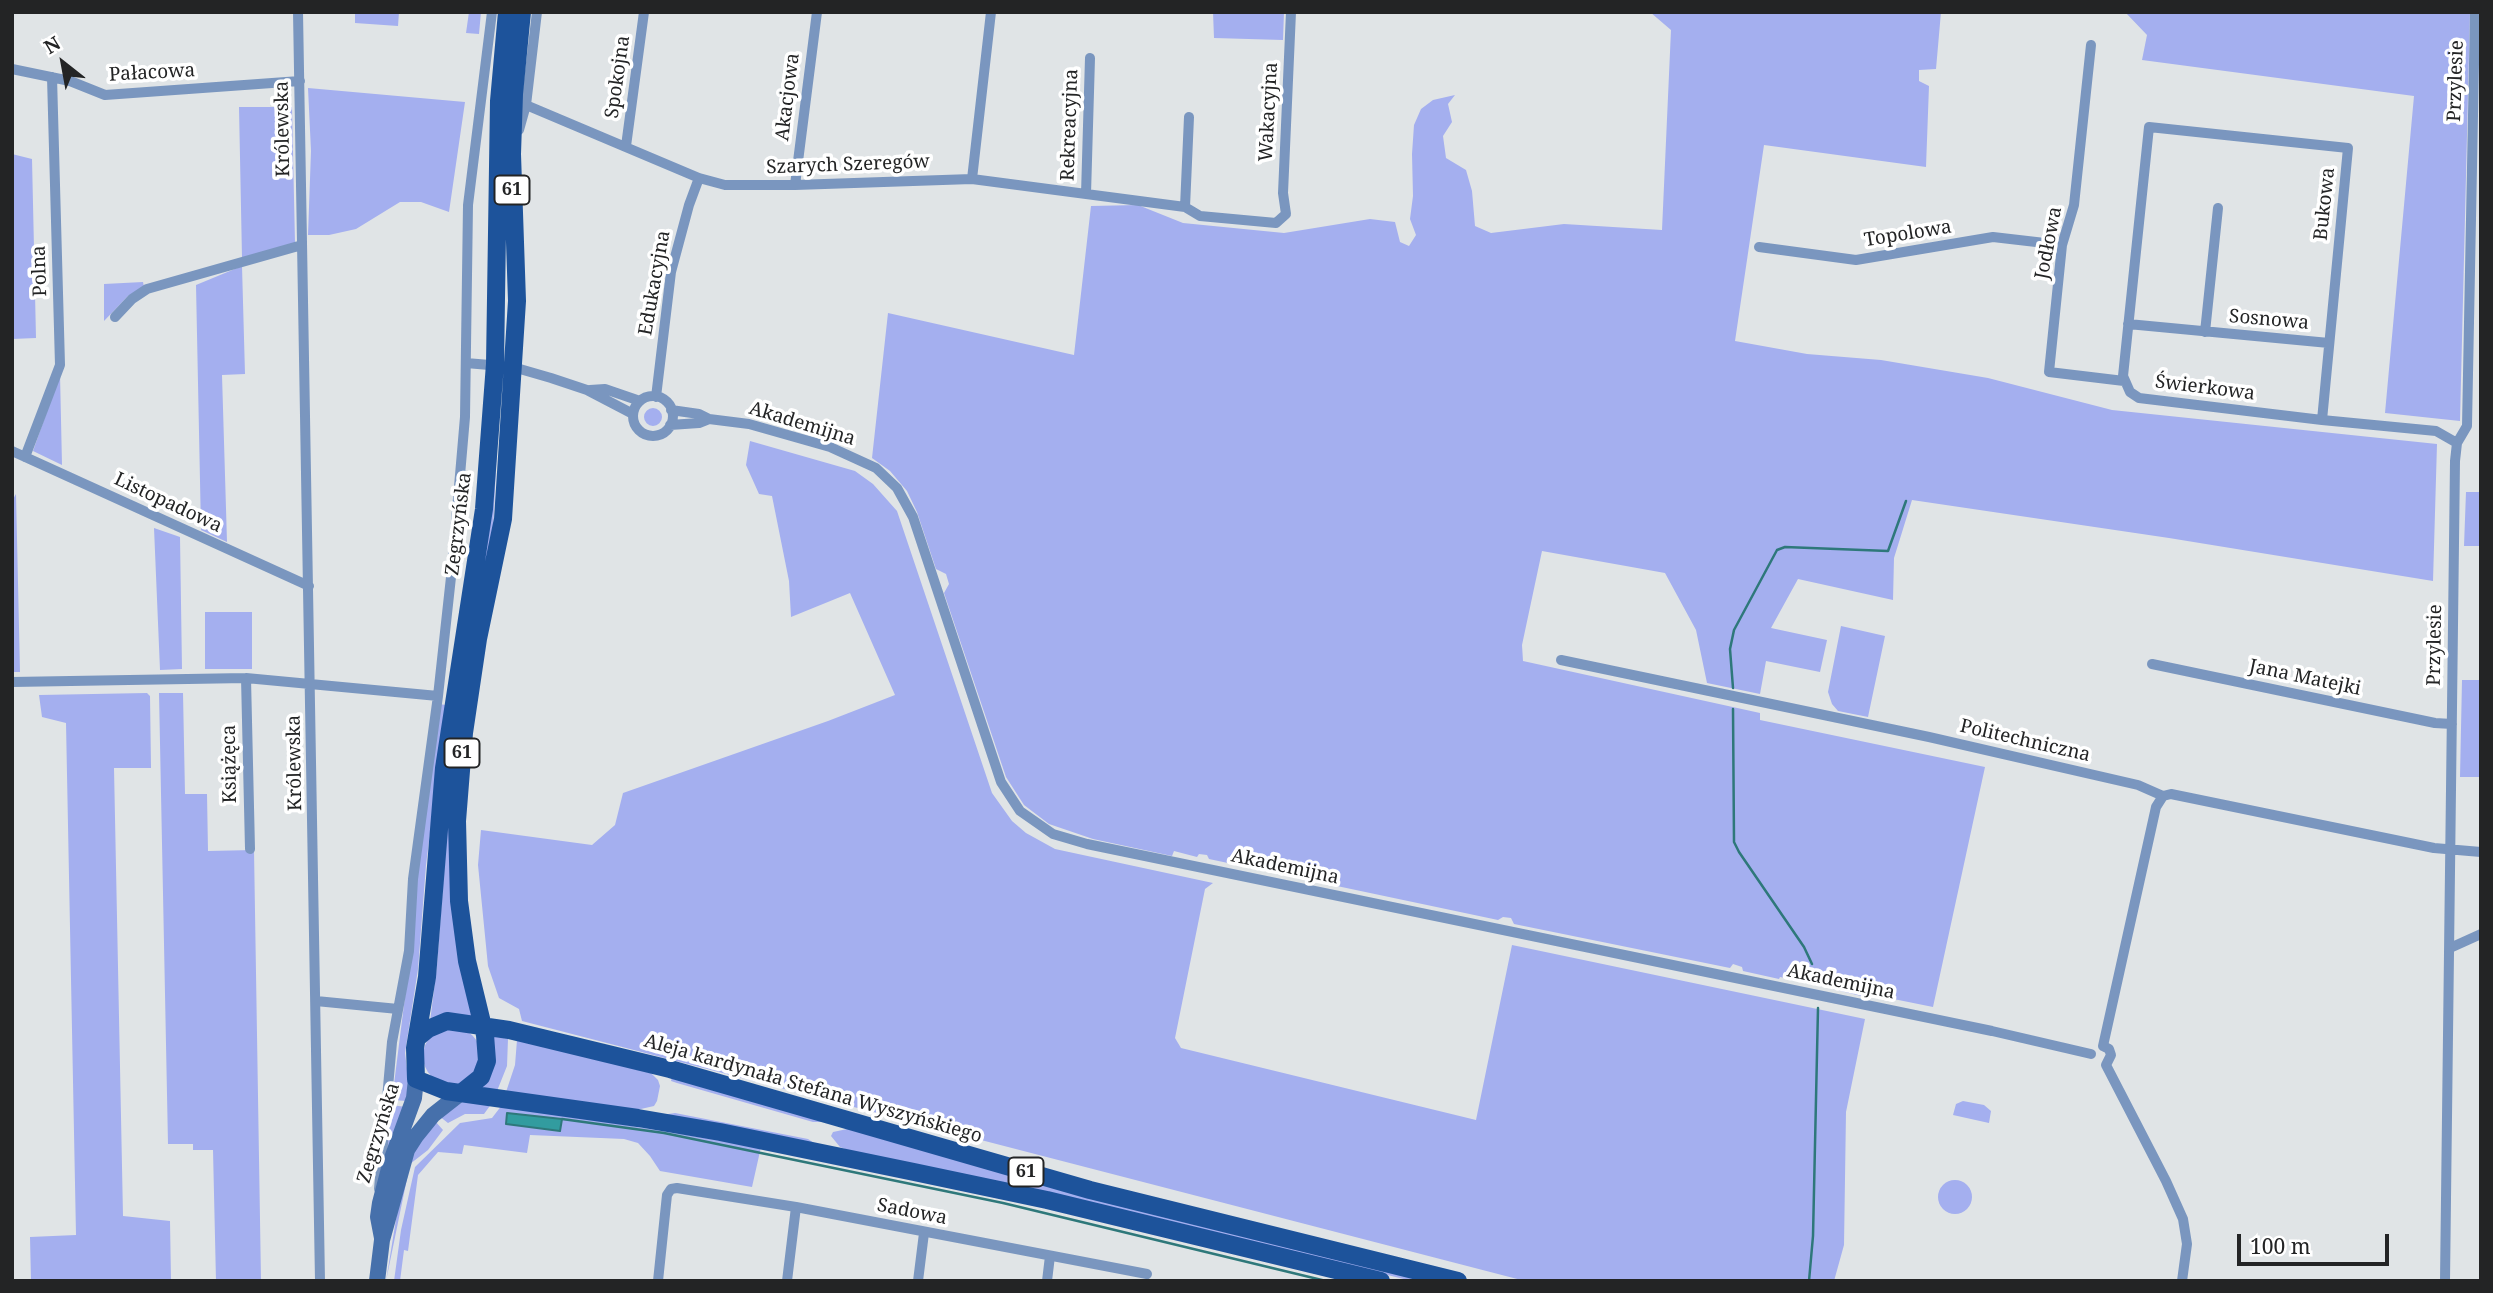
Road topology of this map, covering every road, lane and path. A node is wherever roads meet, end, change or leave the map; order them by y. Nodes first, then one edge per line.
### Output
1 (298, 12) edge
2 (492, 12) edge
3 (508, 12) edge
4 (522, 12) edge
5 (537, 12) edge
6 (645, 12) edge
7 (817, 12) edge
8 (991, 12) edge
9 (1291, 12) edge
10 (2476, 12) edge
11 (2091, 45) dead end
12 (1090, 58) dead end
13 (12, 69) edge
14 (2477, 76) edge
15 (52, 77) junction
16 (300, 81) junction
17 (526, 105) junction
18 (1189, 117) dead end
19 (626, 146) junction
20 (512, 154) junction
21 (699, 178) junction
22 (972, 179) junction
23 (795, 186) junction
24 (1086, 194) junction
25 (1185, 207) junction
26 (2218, 208) dead end
27 (1286, 214) joint
28 (302, 245) junction
29 (2062, 245) junction
30 (1759, 247) dead end
31 (115, 317) dead end
32 (2128, 324) junction
33 (2206, 332) junction
34 (2329, 343) junction
35 (466, 363) junction
36 (495, 364) junction
37 (513, 368) junction
38 (2124, 382) junction
39 (587, 390) junction
40 (656, 397) junction
41 (640, 401) junction
42 (671, 410) junction
43 (633, 414) junction
44 (709, 419) junction
45 (2322, 420) junction
46 (670, 425) junction
47 (2457, 443) junction
48 (12, 451) edge
49 (25, 457) junction
50 (309, 586) junction
51 (1561, 660) dead end
52 (2152, 664) dead end
53 (246, 678) junction
54 (12, 682) edge
55 (311, 683) junction
56 (438, 696) junction
57 (2452, 724) junction
58 (2163, 796) junction
59 (250, 849) dead end
60 (2450, 851) junction
61 (2481, 852) edge
62 (2481, 934) edge
63 (2450, 948) junction
64 (316, 1001) junction
65 (398, 1009) junction
66 (482, 1025) junction
67 (417, 1038) junction
68 (2103, 1046) junction
69 (2091, 1054) junction
70 (2106, 1065) junction
71 (416, 1079) junction
72 (461, 1093) junction
73 (380, 1203) junction
74 (796, 1207) junction
75 (924, 1233) junction
76 (382, 1240) junction
77 (1050, 1256) junction
78 (1147, 1273) dead end
79 (320, 1281) edge
80 (377, 1281) edge
81 (658, 1281) edge
82 (787, 1281) edge
83 (918, 1281) edge
84 (1047, 1281) edge
85 (1381, 1281) edge
86 (1458, 1281) edge
87 (2182, 1281) edge
88 (2445, 1281) edge

1 - 16 street, Królewska
2 - 35 street
3 - 36 main road, Zegrzyńska / 61
4 - 20 main road, Zegrzyńska / 61
5 - 17 street
6 - 19 street, Spokojna
7 - 23 street, Akacjowa
8 - 22 street
9 - 27 street, Wakacyjna
10 - 14 street, Przylesie
11 - 29 street, Jodłowa
12 - 24 street, Rekreacyjna
13 - 15 street, Pałacowa
14 - 47 street, Przylesie
15 - 16 street, Pałacowa
15 - 49 street, Polna
16 - 28 street, Królewska
17 - 19 street, Szarych Szeregów
17 - 20 street
18 - 25 street
19 - 21 street, Szarych Szeregów
20 - 37 main road, Zegrzyńska / 61
21 - 23 street, Szarych Szeregów
21 - 40 street, Edukacyjna
22 - 23 street, Szarych Szeregów
22 - 24 street, Szarych Szeregów
24 - 25 street, Szarych Szeregów
25 - 27 street, Szarych Szeregów
26 - 33 street, Sosnowa
28 - 31 street
28 - 50 street, Królewska
29 - 30 street, Topolowa
29 - 38 street, Jodłowa
32 - 33 street, Sosnowa
32 - 34 street, Bukowa
32 - 38 street
33 - 34 street, Sosnowa
34 - 45 street, Bukowa
35 - 36 street
35 - 56 street
36 - 37 street
36 - 67 main road, Zegrzyńska / 61
37 - 39 street
37 - 66 main road, Zegrzyńska / 61
38 - 45 street, Świerkowa
39 - 41 street
39 - 43 street
40 - 41 street
40 - 42 street
41 - 43 street
42 - 44 street, Akademijna
42 - 46 street
43 - 46 street
44 - 46 street, Akademijna
44 - 69 street, Akademijna
45 - 47 street, Świerkowa
47 - 57 street, Przylesie
48 - 49 street, Listopadowa
49 - 50 street, Listopadowa
50 - 55 street, Królewska
51 - 58 street, Politechniczna
52 - 57 street, Jana Matejki
53 - 54 street
53 - 55 street
53 - 59 street, Książęca
55 - 56 street
55 - 64 street, Królewska
56 - 65 street
57 - 60 street, Przylesie
58 - 60 street, Politechniczna
58 - 68 street
60 - 61 street, Politechniczna
60 - 63 street, Przylesie
62 - 63 street
63 - 88 street, Przylesie
64 - 65 street
64 - 79 street, Królewska
65 - 73 street
66 - 67 main road
66 - 72 main road
66 - 86 main road, Aleja kardynała Stefana Wyszyńskiego / 61
67 - 71 main road
68 - 69 street
68 - 70 street
69 - 70 street
70 - 87 street
71 - 72 main road, 61
71 - 73 main road, Zegrzyńska
72 - 76 main road, Zegrzyńska
72 - 85 main road, 61
73 - 76 main road, Zegrzyńska
74 - 75 street, Sadowa
74 - 81 street, Sadowa
74 - 82 street
75 - 77 street, Sadowa
75 - 83 street
76 - 80 main road, Zegrzyńska
77 - 78 street, Sadowa
77 - 84 street

